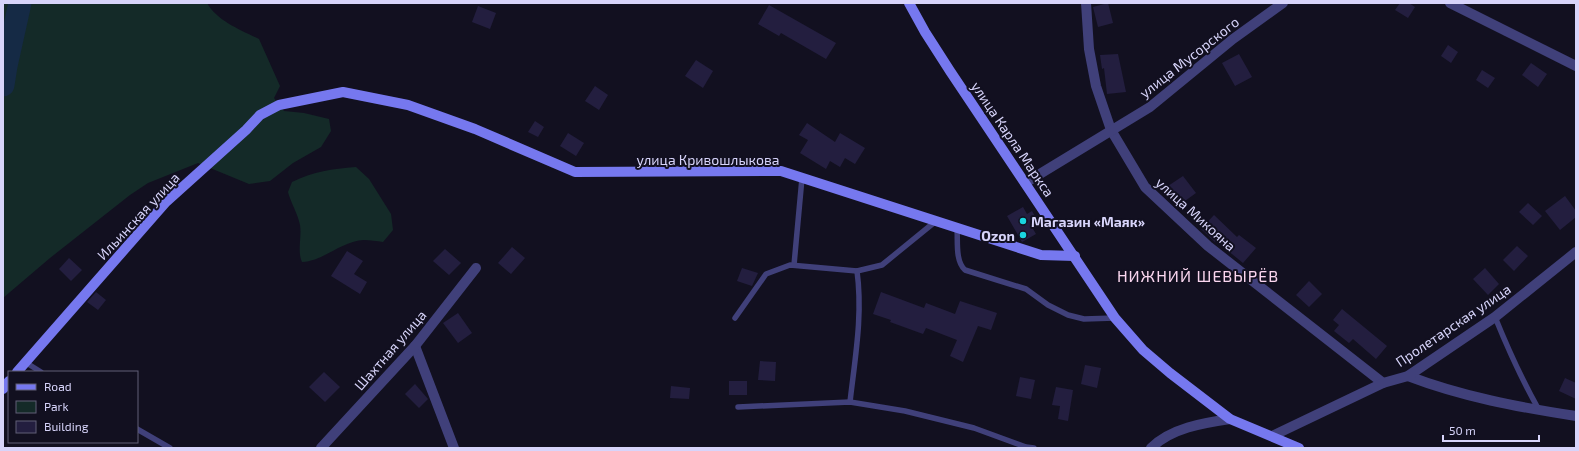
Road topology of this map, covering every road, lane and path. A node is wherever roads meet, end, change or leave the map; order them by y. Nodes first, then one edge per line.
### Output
1 (909, 3) edge
2 (1086, 3) edge
3 (1283, 3) edge
4 (1450, 3) edge
5 (1576, 66) edge
6 (343, 92) joint
7 (1111, 130) junction
8 (802, 178) junction
9 (1025, 183) junction
10 (936, 221) junction
11 (957, 228) junction
12 (1576, 252) edge
13 (1075, 256) junction
14 (794, 265) junction
15 (476, 268) dead end
16 (857, 270) junction
17 (1496, 317) junction
18 (735, 318) dead end
19 (1115, 318) junction
20 (415, 346) junction
21 (26, 362) junction
22 (18, 371) edge
23 (40, 371) edge
24 (1408, 376) junction
25 (1383, 383) junction
26 (850, 402) junction
27 (738, 407) dead end
28 (1540, 410) junction
29 (1576, 416) edge
30 (1230, 419) junction
31 (138, 430) edge
32 (1272, 436) junction
33 (170, 448) edge
34 (321, 448) edge
35 (454, 448) edge
36 (1034, 448) edge
37 (1151, 448) edge
38 (1299, 448) edge

1 - 9 street, улица Карла Маркса
2 - 7 street, улица Микояна
3 - 7 street, улица Мусорского
4 - 5 street
6 - 8 street, улица Кривошлыкова
6 - 21 street, Ильинская улица
7 - 9 street, улица Мусорского
7 - 25 street, улица Микояна
8 - 10 street, улица Кривошлыкова
8 - 14 lane
9 - 13 street, улица Карла Маркса
10 - 11 street, улица Кривошлыкова
10 - 16 lane
11 - 13 street, улица Кривошлыкова
11 - 19 lane
12 - 17 street, Пролетарская улица
13 - 19 street, улица Карла Маркса
14 - 16 lane
14 - 18 lane
15 - 20 street, Шахтная улица
16 - 26 lane
17 - 24 street, Пролетарская улица
17 - 28 lane
19 - 30 street, улица Карла Маркса
20 - 34 street, Шахтная улица
20 - 35 street
21 - 22 street, Ильинская улица
21 - 23 lane
24 - 25 street, Пролетарская улица
24 - 28 street
25 - 32 street, Пролетарская улица
26 - 27 lane
26 - 36 lane
28 - 29 street
30 - 32 street, улица Карла Маркса
30 - 37 street
31 - 33 lane
32 - 38 street, улица Карла Маркса

